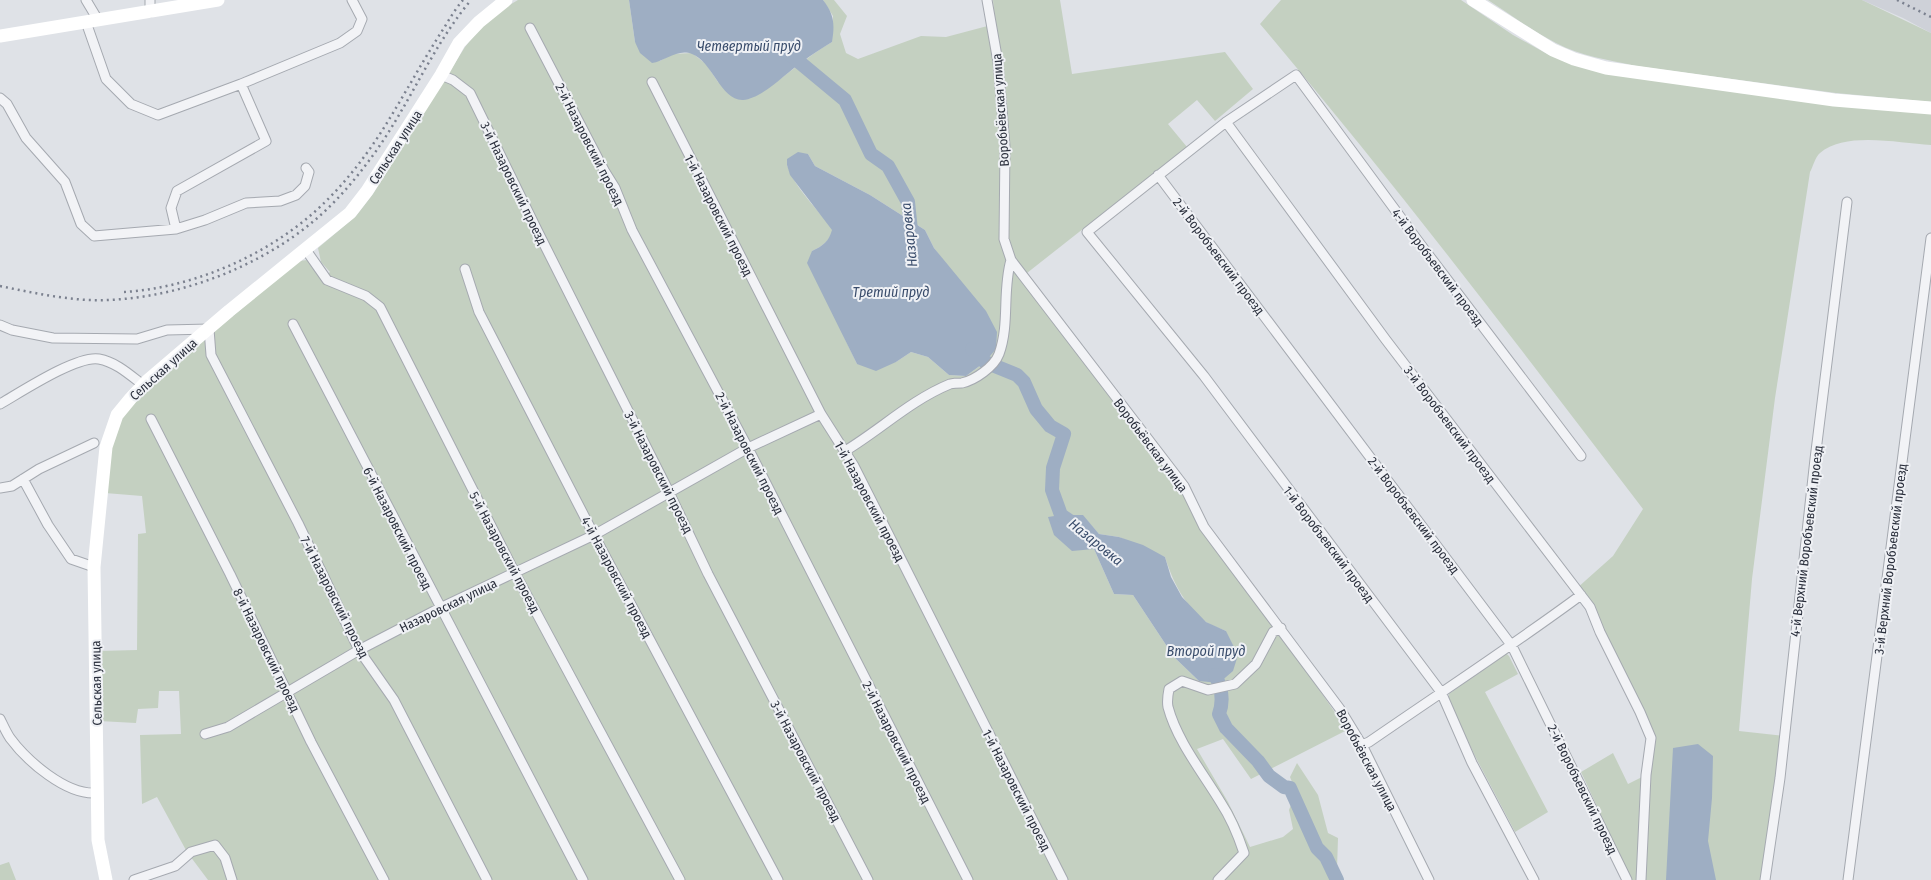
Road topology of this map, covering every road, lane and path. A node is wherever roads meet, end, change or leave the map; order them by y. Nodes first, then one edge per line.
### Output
1 (86, 0) edge
2 (218, 0) edge
3 (352, 0) edge
4 (506, 0) edge
5 (987, 0) edge
6 (1473, 0) edge
7 (150, 6) edge
8 (92, 21) junction
9 (530, 28) dead end
10 (0, 36) edge
11 (441, 75) junction
12 (652, 82) dead end
13 (240, 84) junction
14 (0, 98) edge
15 (1931, 108) edge
16 (1226, 122) junction
17 (306, 168) dead end
18 (1158, 175) junction
19 (1847, 202) dead end
20 (176, 229) junction
21 (1931, 238) edge
22 (306, 250) junction
23 (1011, 260) junction
24 (465, 269) dead end
25 (293, 324) dead end
26 (0, 325) edge
27 (209, 329) junction
28 (143, 385) junction
29 (0, 404) edge
30 (821, 414) junction
31 (151, 419) dead end
32 (94, 443) dead end
33 (748, 448) junction
34 (844, 451) junction
35 (1581, 456) dead end
36 (24, 479) junction
37 (0, 488) edge
38 (669, 492) junction
39 (594, 535) junction
40 (94, 567) junction
41 (515, 573) junction
42 (1581, 595) junction
43 (440, 608) junction
44 (1281, 628) junction
45 (1512, 646) junction
46 (359, 650) junction
47 (287, 692) junction
48 (1441, 692) junction
49 (0, 719) edge
50 (205, 734) dead end
51 (1362, 745) junction
52 (96, 793) junction
53 (106, 880) edge
54 (134, 880) edge
55 (232, 880) edge
56 (384, 880) edge
57 (487, 880) edge
58 (583, 880) edge
59 (680, 880) edge
60 (778, 880) edge
61 (868, 880) edge
62 (968, 880) edge
63 (1063, 880) edge
64 (1218, 880) edge
65 (1429, 880) edge
66 (1534, 880) edge
67 (1627, 880) edge
68 (1641, 880) edge
69 (1764, 880) edge
70 (1848, 880) edge

1 - 8 street
2 - 7 street
3 - 13 street
4 - 11 street, Сельская улица
5 - 23 street, Воробьёвская улица
6 - 15 street
7 - 8 street
8 - 10 street
8 - 13 street
9 - 33 street, 2-й Назаровский проезд
11 - 22 street, Сельская улица
11 - 38 street, 3-й Назаровский проезд
12 - 30 street, 1-й Назаровский проезд
13 - 20 street
14 - 20 street
16 - 18 street
16 - 35 street, 4-й Воробъевский проезд
16 - 42 street, 3-й Воробъевский проезд
17 - 20 street
18 - 45 street, 2-й Воробъевский проезд
18 - 48 street, 1-й Воробъевский проезд
19 - 69 street, 4-й Верхний Воробъевский проезд
21 - 70 street, 3-й Верхний Воробъевский проезд
22 - 27 street, Сельская улица
22 - 41 street, 5-й Назаровский проезд
23 - 34 street
23 - 44 street, Воробьёвская улица
24 - 39 street, 4-й Назаровский проезд
25 - 43 street, 6-й Назаровский проезд
26 - 27 street
27 - 28 street, Сельская улица
27 - 46 street, 7-й Назаровский проезд
28 - 29 street
28 - 40 street, Сельская улица
30 - 33 street, Назаровская улица
30 - 34 street, 1-й Назаровский проезд
31 - 47 street, 8-й Назаровский проезд
32 - 36 street
33 - 38 street, Назаровская улица
33 - 62 street, 2-й Назаровский проезд
34 - 63 street, 1-й Назаровский проезд
36 - 37 street
36 - 40 street
38 - 39 street, Назаровская улица
38 - 61 street, 3-й Назаровский проезд
39 - 41 street, Назаровская улица
39 - 60 street, 4-й Назаровский проезд
40 - 52 street, Сельская улица
41 - 43 street, Назаровская улица
41 - 59 street, 5-й Назаровский проезд
42 - 45 street
42 - 68 street, 3-й Воробъевский проезд
43 - 46 street, Назаровская улица
43 - 58 street, 6-й Назаровский проезд
44 - 51 street, Воробьёвская улица
44 - 64 street
45 - 48 street
45 - 67 street, 2-й Воробъевский проезд
46 - 47 street, Назаровская улица
46 - 57 street, 7-й Назаровский проезд
47 - 50 street, Назаровская улица
47 - 56 street, 8-й Назаровский проезд
48 - 51 street
48 - 66 street, 1-й Воробъевский проезд
49 - 52 street
51 - 65 street, Воробьёвская улица
52 - 53 street, Сельская улица
54 - 55 street

